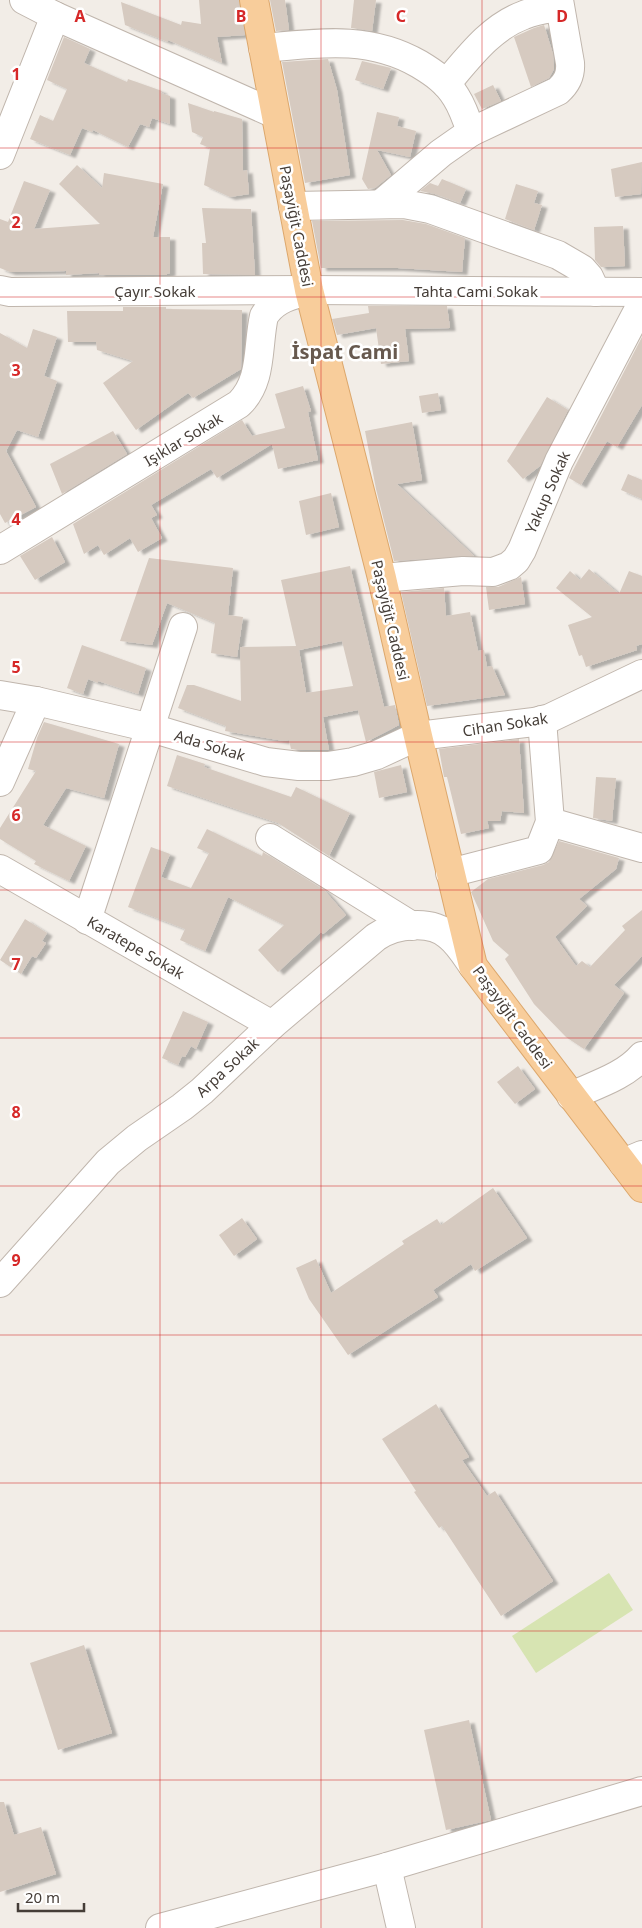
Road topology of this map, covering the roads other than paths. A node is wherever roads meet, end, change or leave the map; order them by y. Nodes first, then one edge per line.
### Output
1 (24, 0) edge
2 (254, 0) edge
3 (559, 3) edge
4 (55, 16) junction
5 (263, 48) junction
6 (446, 84) junction
7 (275, 114) junction
8 (471, 132) junction
9 (0, 155) edge
10 (381, 204) junction
11 (293, 206) junction
12 (0, 290) edge
13 (310, 290) junction
14 (596, 292) junction
15 (642, 292) edge
16 (642, 303) edge
17 (0, 550) edge
18 (382, 578) junction
19 (183, 626) dead end
20 (642, 674) edge
21 (0, 695) edge
22 (36, 701) junction
23 (542, 720) junction
24 (151, 728) junction
25 (418, 736) junction
26 (0, 782) edge
27 (550, 822) junction
28 (270, 838) dead end
29 (642, 848) edge
30 (0, 869) edge
31 (453, 884) junction
32 (87, 920) junction
33 (421, 926) junction
34 (473, 966) junction
35 (272, 1025) junction
36 (642, 1056) edge
37 (571, 1096) junction
38 (633, 1159) edge
39 (642, 1188) edge
40 (0, 1283) edge
41 (642, 1791) edge
42 (387, 1866) junction
43 (160, 1928) edge
44 (401, 1928) edge

1 - 4 street
2 - 5 main road, Paşayiğit Caddesi
3 - 6 street
3 - 8 street
4 - 7 street
4 - 9 street
5 - 6 street
5 - 7 main road, Paşayiğit Caddesi
6 - 8 street
7 - 11 main road, Paşayiğit Caddesi
8 - 10 street
10 - 11 street
10 - 14 street
11 - 13 main road, Paşayiğit Caddesi
12 - 13 street, Çayır Sokak
13 - 14 street, Tahta Cami Sokak
13 - 17 street, Işıklar Sokak
13 - 18 main road, Paşayiğit Caddesi
14 - 15 street, Tahta Cami Sokak
16 - 18 street, Yakup Sokak
18 - 25 main road, Paşayiğit Caddesi
19 - 24 street
20 - 23 street, Cihan Sokak
21 - 22 street, Ada Sokak
22 - 24 street, Ada Sokak
22 - 26 street
23 - 25 street, Cihan Sokak
23 - 27 street
24 - 25 street, Ada Sokak
24 - 32 street
25 - 31 main road, Paşayiğit Caddesi
27 - 29 street
27 - 31 street
28 - 33 street
30 - 32 street, Karatepe Sokak
31 - 33 street, Arpa Sokak
31 - 34 main road, Paşayiğit Caddesi
32 - 35 street, Karatepe Sokak
33 - 34 street
33 - 35 street, Arpa Sokak
34 - 37 main road, Paşayiğit Caddesi
35 - 40 street, Arpa Sokak
36 - 37 street
37 - 38 main road, Paşayiğit Caddesi
38 - 39 main road, Paşayiğit Caddesi
41 - 42 street
42 - 43 street
42 - 44 street

